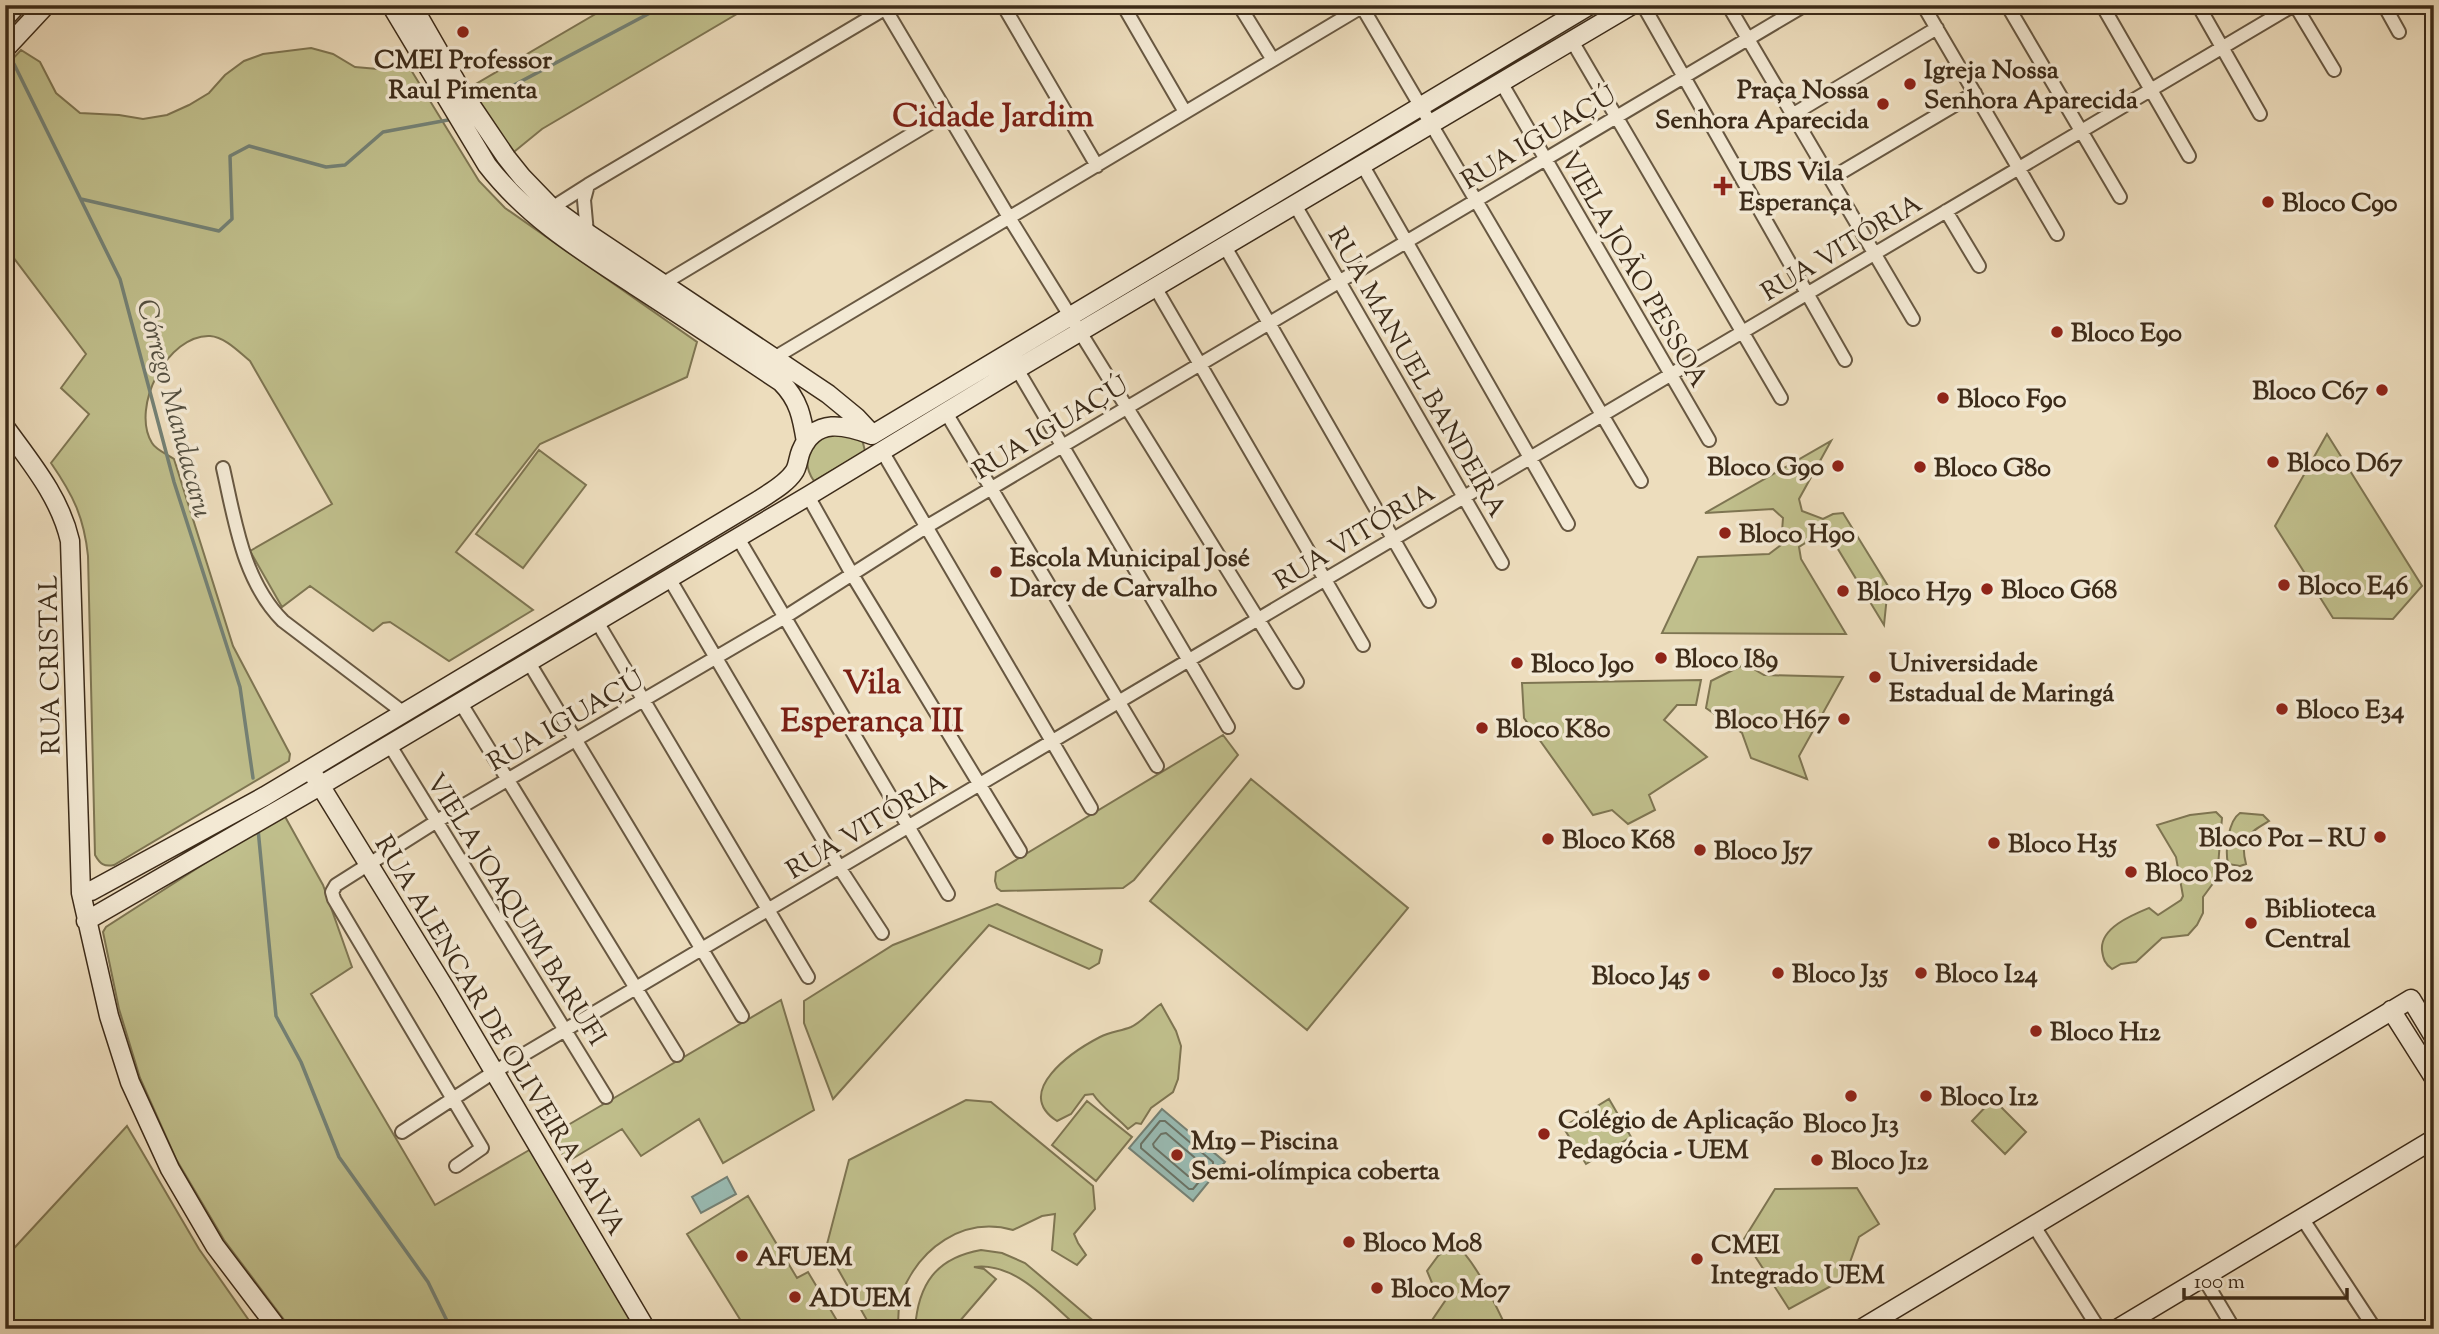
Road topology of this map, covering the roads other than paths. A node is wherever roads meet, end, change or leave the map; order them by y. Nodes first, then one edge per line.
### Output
1 (17, 5) edge
2 (46, 5) edge
3 (391, 5) edge
4 (412, 5) edge
5 (1003, 5) edge
6 (1123, 5) edge
7 (1239, 5) edge
8 (1590, 5) edge
9 (1632, 5) edge
10 (1643, 5) edge
11 (1728, 5) edge
12 (1805, 5) edge
13 (1923, 5) edge
14 (2007, 5) edge
15 (2102, 5) edge
16 (2198, 5) edge
17 (2295, 5) edge
18 (2384, 5) edge
19 (887, 6) edge
20 (1362, 6) edge
21 (5, 18) edge
22 (1937, 28) junction
23 (2399, 32) dead end
24 (1747, 39) junction
25 (1572, 41) junction
26 (2222, 48) junction
27 (5, 49) edge
28 (1273, 60) junction
29 (2334, 70) dead end
30 (1684, 77) junction
31 (1502, 84) junction
32 (2151, 90) junction
33 (1975, 93) junction
34 (1420, 106) junction
35 (1185, 112) junction
36 (947, 113) junction
37 (2260, 114) dead end
38 (1792, 115) junction
39 (1616, 117) junction
40 (1431, 125) junction
41 (2080, 131) junction
42 (2189, 156) dead end
43 (1545, 159) junction
44 (1097, 166) junction
45 (1363, 166) junction
46 (2019, 169) junction
47 (1830, 179) junction
48 (588, 185) junction
49 (2120, 197) dead end
50 (1476, 200) junction
51 (1295, 205) junction
52 (551, 207) junction
53 (1947, 211) junction
54 (538, 219) junction
55 (1010, 219) junction
56 (587, 233) junction
57 (2057, 234) dead end
58 (1406, 242) junction
59 (1224, 245) junction
60 (1875, 254) junction
61 (1979, 266) dead end
62 (1340, 281) junction
63 (664, 283) junction
64 (1154, 287) junction
65 (1807, 294) junction
66 (1913, 319) dead end
67 (1269, 323) junction
68 (1076, 324) junction
69 (1742, 332) junction
70 (774, 358) junction
71 (1845, 360) dead end
72 (1201, 364) junction
73 (1017, 369) junction
74 (1671, 375) junction
75 (1781, 398) dead end
76 (1126, 408) junction
77 (945, 411) junction
78 (1602, 415) junction
79 (5, 427) edge
80 (1709, 440) dead end
81 (806, 442) junction
82 (877, 443) junction
83 (1063, 446) junction
84 (1530, 458) junction
85 (223, 468) dead end
86 (796, 471) junction
87 (1641, 481) dead end
88 (991, 489) junction
89 (808, 496) junction
90 (1464, 497) junction
91 (1568, 524) dead end
92 (926, 527) junction
93 (738, 538) junction
94 (1394, 539) junction
95 (1502, 563) dead end
96 (853, 576) junction
97 (669, 578) junction
98 (1326, 579) junction
99 (1429, 601) dead end
100 (785, 617) junction
101 (596, 620) junction
102 (1257, 620) junction
103 (1363, 645) dead end
104 (715, 657) junction
105 (528, 661) junction
106 (1188, 661) junction
107 (1297, 682) dead end
108 (645, 700) junction
109 (460, 702) junction
110 (1117, 703) junction
111 (404, 713) junction
112 (1228, 727) dead end
113 (575, 739) junction
114 (1051, 742) junction
115 (389, 744) junction
116 (1157, 766) dead end
117 (310, 769) junction
118 (506, 780) junction
119 (980, 784) junction
120 (320, 786) junction
121 (1091, 808) dead end
122 (437, 821) junction
123 (909, 826) junction
124 (1020, 851) dead end
125 (367, 864) junction
126 (839, 867) junction
127 (81, 893) junction
128 (947, 894) dead end
129 (767, 910) junction
130 (86, 920) junction
131 (882, 933) dead end
132 (701, 949) junction
133 (808, 977) dead end
134 (637, 988) junction
135 (2391, 1010) junction
136 (742, 1016) dead end
137 (565, 1030) junction
138 (2434, 1037) edge
139 (677, 1055) dead end
140 (494, 1072) junction
141 (2434, 1078) edge
142 (606, 1097) dead end
143 (453, 1099) junction
144 (402, 1132) dead end
145 (2434, 1139) edge
146 (456, 1166) dead end
147 (2302, 1218) junction
148 (2034, 1226) junction
149 (2203, 1277) junction
150 (278, 1329) edge
151 (646, 1329) edge
152 (1861, 1329) edge
153 (2099, 1329) edge
154 (2117, 1329) edge
155 (2234, 1329) edge
156 (2375, 1329) edge

1 - 21 main road
2 - 27 main road
3 - 54 main road
4 - 52 main road
5 - 44 street
6 - 35 street
7 - 28 street
8 - 34 main road
9 - 25 main road
10 - 30 street
11 - 24 street
12 - 24 street, RUA IGUAÇÚ
13 - 22 street
14 - 41 street
15 - 32 street
16 - 26 street
17 - 26 street, RUA VITÓRIA
17 - 29 street
18 - 23 street
19 - 36 street
19 - 48 street
20 - 28 street
20 - 34 street
22 - 33 street
22 - 38 street
24 - 30 street, RUA IGUAÇÚ
24 - 38 street
25 - 31 main road
25 - 39 street
26 - 32 street, RUA VITÓRIA
26 - 37 street
28 - 35 street
30 - 39 street, RUA IGUAÇÚ
30 - 65 street
31 - 40 main road
31 - 43 street, VIELA JOÃO PESSOA
32 - 41 street, RUA VITÓRIA
32 - 42 street
33 - 46 street
33 - 47 street
34 - 40 street
34 - 68 main road
35 - 44 street
36 - 55 street
36 - 63 street
38 - 47 street
39 - 43 street, RUA IGUAÇÚ
39 - 69 street
40 - 45 main road
40 - 50 street
41 - 46 street, RUA VITÓRIA
41 - 49 street
43 - 50 street, RUA IGUAÇÚ
43 - 74 street, VIELA JOÃO PESSOA
44 - 55 street
45 - 51 main road
45 - 58 street
46 - 53 street, RUA VITÓRIA
46 - 57 street
47 - 60 street
48 - 52 street
48 - 56 street
50 - 58 street, RUA IGUAÇÚ
50 - 78 street
51 - 59 main road
51 - 62 street, RUA MANUEL BANDEIRA
52 - 54 street
52 - 56 main road
53 - 60 street, RUA VITÓRIA
53 - 61 street
54 - 81 main road
55 - 68 street
55 - 70 street
56 - 63 main road
58 - 62 street, RUA IGUAÇÚ
58 - 84 street
59 - 64 main road
59 - 67 street
60 - 65 street, RUA VITÓRIA
60 - 66 street
62 - 67 street, RUA IGUAÇÚ
62 - 90 street, RUA MANUEL BANDEIRA
63 - 70 main road
64 - 68 main road
64 - 72 street
65 - 69 street, RUA VITÓRIA
65 - 71 street
67 - 72 street, RUA IGUAÇÚ
67 - 94 street
68 - 73 main road
68 - 76 street
68 - 82 main road
69 - 74 street, RUA VITÓRIA
69 - 75 street
70 - 82 main road
72 - 76 street, RUA IGUAÇÚ
72 - 98 street
73 - 77 main road
73 - 83 street
74 - 78 street, RUA VITÓRIA
74 - 80 street, VIELA JOÃO PESSOA
76 - 83 street, RUA IGUAÇÚ
76 - 102 street
77 - 82 main road
77 - 88 street
78 - 84 street, RUA VITÓRIA
78 - 87 street
79 - 127 main road, RUA CRISTAL
81 - 82 main road
81 - 86 main road
82 - 89 main road
82 - 92 street
83 - 88 street, RUA IGUAÇÚ
83 - 106 street
84 - 90 street, RUA VITÓRIA
84 - 91 street
85 - 111 street
86 - 89 main road
86 - 111 main road
88 - 92 street, RUA IGUAÇÚ
88 - 110 street
89 - 93 main road
89 - 96 street
90 - 94 street, RUA VITÓRIA
90 - 95 street, RUA MANUEL BANDEIRA
92 - 96 street, RUA IGUAÇÚ
92 - 114 street
93 - 97 main road
93 - 100 street
94 - 98 street, RUA VITÓRIA
94 - 99 street
96 - 100 street, RUA IGUAÇÚ
96 - 119 street
97 - 101 main road
97 - 104 street
98 - 102 street, RUA VITÓRIA
98 - 103 street
100 - 104 street, RUA IGUAÇÚ
100 - 123 street
101 - 105 main road
101 - 108 street
102 - 106 street, RUA VITÓRIA
102 - 107 street
104 - 108 street, RUA IGUAÇÚ
104 - 126 street
105 - 109 main road
105 - 113 street
106 - 110 street, RUA VITÓRIA
106 - 112 street
108 - 113 street, RUA IGUAÇÚ
108 - 129 street
109 - 115 main road
109 - 118 street
110 - 114 street, RUA VITÓRIA
110 - 116 street
111 - 117 main road
113 - 118 street, RUA IGUAÇÚ
113 - 132 street
114 - 119 street, RUA VITÓRIA
114 - 121 street
115 - 120 main road
115 - 122 street, VIELA JOAQUIM BARUFI
117 - 120 main road, RUA ALENCAR DE OLIVEIRA PAIVA
117 - 127 main road
118 - 122 street, RUA IGUAÇÚ
118 - 134 street
119 - 123 street, RUA VITÓRIA
119 - 124 street
120 - 125 main road, RUA ALENCAR DE OLIVEIRA PAIVA
120 - 130 main road
122 - 125 street, RUA IGUAÇÚ
122 - 137 street, VIELA JOAQUIM BARUFI
123 - 126 street, RUA VITÓRIA
123 - 128 street
125 - 140 main road, RUA ALENCAR DE OLIVEIRA PAIVA
125 - 143 street, RUA IGUAÇÚ
126 - 129 street, RUA VITÓRIA
126 - 131 street
127 - 130 main road, RUA CRISTAL
129 - 132 street, RUA VITÓRIA
129 - 133 street
130 - 150 main road, RUA CRISTAL
132 - 134 street, RUA VITÓRIA
132 - 136 street
134 - 137 street, RUA VITÓRIA
134 - 139 street
135 - 138 main road
135 - 141 main road
135 - 148 main road
137 - 140 street, RUA VITÓRIA
137 - 142 street, VIELA JOAQUIM BARUFI
140 - 143 street, RUA VITÓRIA
140 - 151 main road, RUA ALENCAR DE OLIVEIRA PAIVA
143 - 144 street, RUA VITÓRIA
143 - 146 street
145 - 147 main road
147 - 149 main road
147 - 156 street
148 - 152 main road
148 - 153 street
149 - 154 main road
149 - 155 street

